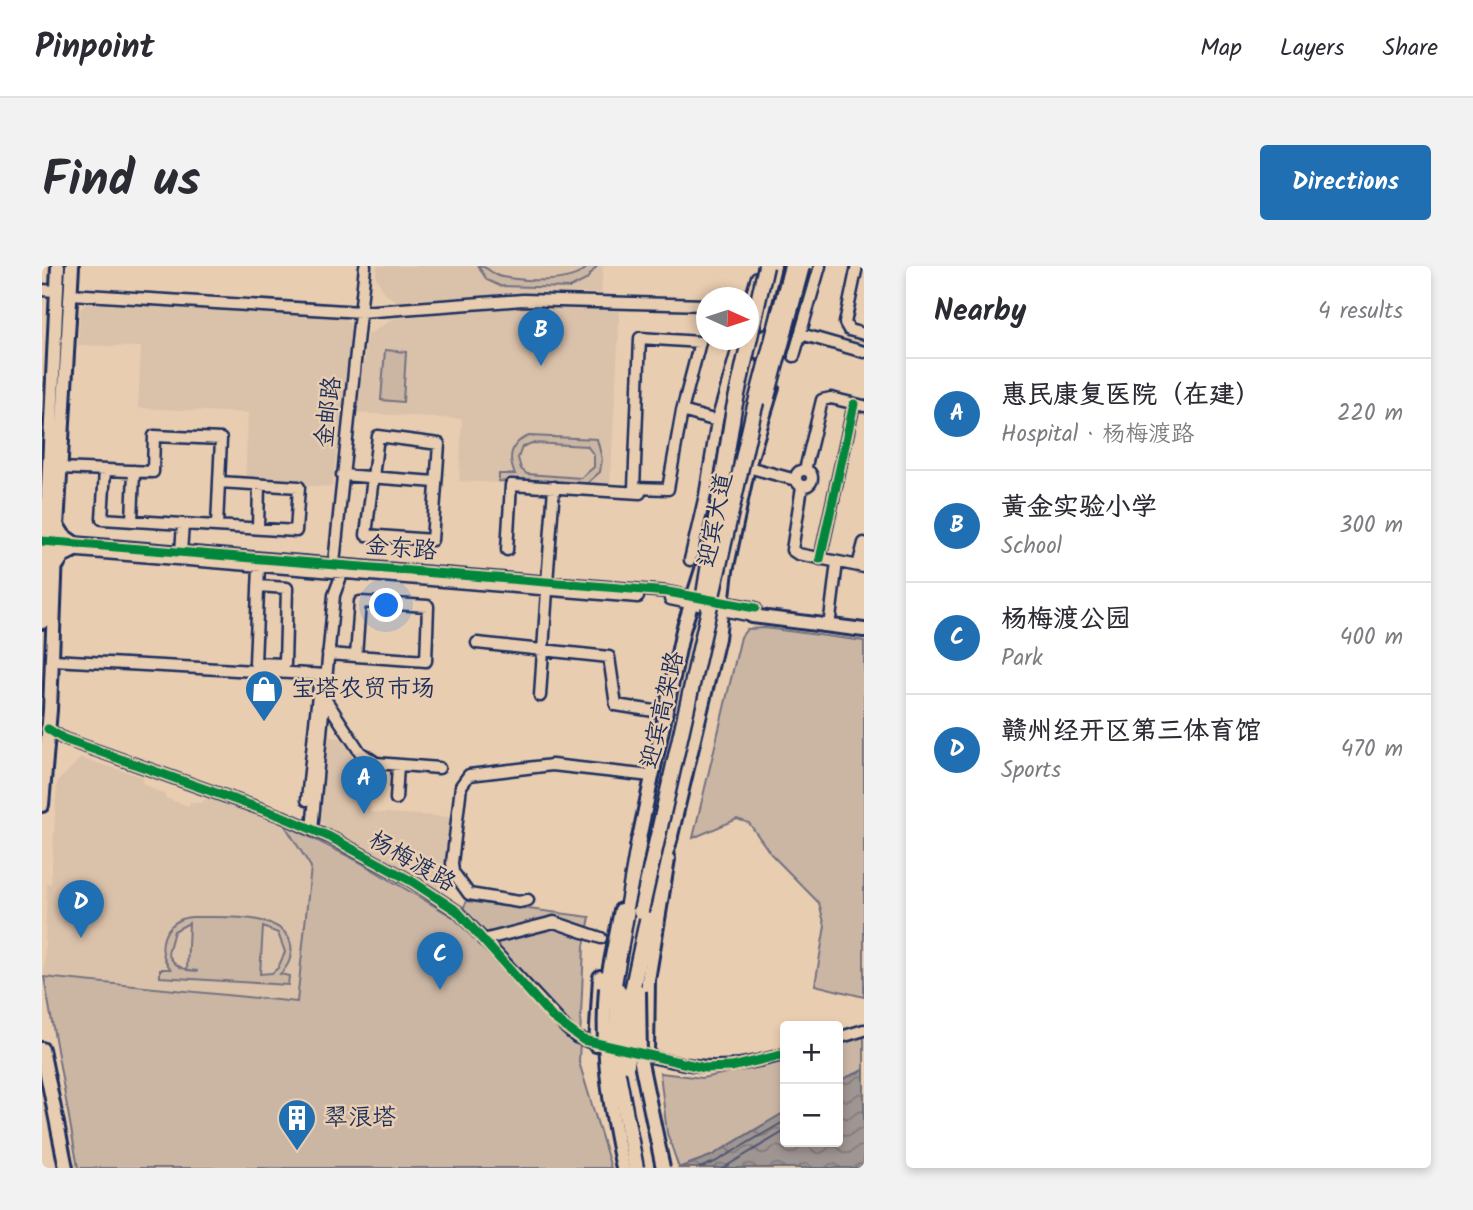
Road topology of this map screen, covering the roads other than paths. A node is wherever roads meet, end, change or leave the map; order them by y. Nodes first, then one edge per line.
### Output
1 (58, 266) edge
2 (72, 266) edge
3 (365, 266) edge
4 (760, 266) edge
5 (766, 266) edge
6 (774, 266) edge
7 (784, 266) edge
8 (792, 266) edge
9 (804, 266) edge
10 (811, 266) edge
11 (820, 266) edge
12 (857, 266) edge
13 (754, 287) edge
14 (42, 290) edge
15 (56, 291) junction
16 (70, 294) junction
17 (696, 305) edge
18 (361, 312) junction
19 (801, 334) junction
20 (864, 334) edge
21 (737, 350) edge
22 (864, 352) edge
23 (794, 356) dead end
24 (47, 390) edge
25 (859, 405) edge
26 (682, 411) junction
27 (763, 412) junction
28 (717, 421) junction
29 (748, 467) junction
30 (60, 468) junction
31 (105, 470) junction
32 (135, 471) junction
33 (342, 475) junction
34 (373, 478) junction
35 (800, 478) junction
36 (219, 482) junction
37 (436, 482) junction
38 (259, 485) junction
39 (554, 487) junction
40 (640, 493) dead end
41 (132, 521) junction
42 (183, 524) junction
43 (217, 526) junction
44 (258, 528) junction
45 (48, 538) edge
46 (864, 543) edge
47 (74, 547) junction
48 (507, 550) dead end
49 (181, 552) junction
50 (690, 559) dead end
51 (820, 559) junction
52 (837, 562) junction
53 (259, 566) junction
54 (330, 567) junction
55 (861, 567) edge
56 (47, 568) edge
57 (719, 570) junction
58 (342, 571) junction
59 (258, 586) junction
60 (547, 586) junction
61 (696, 601) junction
62 (722, 606) junction
63 (753, 612) junction
64 (830, 619) junction
65 (42, 622) edge
66 (864, 622) edge
67 (864, 630) edge
68 (477, 643) dead end
69 (543, 650) junction
70 (328, 654) junction
71 (356, 656) junction
72 (53, 660) junction
73 (323, 675) junction
74 (540, 696) dead end
75 (324, 697) junction
76 (654, 711) dead end
77 (343, 730) junction
78 (45, 732) edge
79 (321, 733) junction
80 (398, 765) junction
81 (439, 768) dead end
82 (652, 776) junction
83 (396, 799) dead end
84 (42, 805) edge
85 (308, 828) junction
86 (670, 838) junction
87 (639, 840) junction
88 (528, 900) dead end
89 (637, 910) junction
90 (619, 917) junction
91 (601, 938) dead end
92 (483, 940) junction
93 (622, 990) junction
94 (864, 1030) edge
95 (843, 1036) edge
96 (596, 1045) junction
97 (42, 1049) edge
98 (780, 1055) edge
99 (647, 1056) junction
100 (622, 1063) junction
101 (42, 1083) edge
102 (59, 1168) edge
103 (66, 1168) edge
104 (622, 1168) edge
105 (636, 1168) edge
106 (648, 1168) edge
107 (663, 1168) edge

1 - 15 main road
2 - 16 main road
3 - 18 street, 金邮路
4 - 13 street
5 - 61 highway, bridge
6 - 61 main road, 迎宾大道
7 - 61 highway, 迎宾高架路, bridge
8 - 57 highway, 迎宾高架路, bridge
9 - 27 highway, bridge
9 - 29 main road, 迎宾大道
10 - 27 highway, bridge
11 - 19 street
12 - 20 street
14 - 15 street
15 - 24 main road
16 - 18 street
16 - 30 main road
17 - 18 street
18 - 33 street, 金邮路
19 - 22 street
19 - 23 street
21 - 28 street
24 - 45 main road
25 - 35 street
25 - 51 street
26 - 26 street
26 - 28 street
27 - 57 highway, bridge
28 - 50 street
29 - 35 street
29 - 62 main road, 迎宾大道
30 - 31 street
30 - 45 main road
31 - 32 street
31 - 41 street
32 - 36 street
32 - 41 street
33 - 34 street
33 - 54 street, 金邮路
34 - 37 street
34 - 37 street
34 - 37 street
35 - 51 street
36 - 38 street
36 - 43 street
38 - 44 street
38 - 44 street
39 - 40 street
39 - 48 street
39 - 60 street
41 - 42 street
42 - 43 street
42 - 49 street
43 - 44 street
45 - 47 street, 金东路
45 - 47 main road
45 - 56 main road
46 - 55 street
47 - 49 street, 金东路
47 - 53 street, 金东路
47 - 56 main road
49 - 54 street, 金东路
51 - 52 street
52 - 55 street
52 - 64 street
53 - 54 street, 金东路
53 - 59 street
54 - 58 street, 金东路
54 - 60 street, 金东路
54 - 73 street, 金邮路
56 - 65 main road
56 - 72 main road
57 - 89 highway, 迎宾高架路, bridge
58 - 60 street, 金东路
58 - 70 street, 金邮路
59 - 59 street
60 - 61 street, 金东路
60 - 69 street
61 - 62 street, 金东路
61 - 82 main road, 迎宾大道
61 - 89 highway, 迎宾高架路
62 - 63 street, 金东路
62 - 86 main road, 迎宾大道
63 - 64 main road, 金东路
63 - 67 main road, 金东路
64 - 66 main road, 金东路
68 - 69 street
69 - 74 street
69 - 76 street
70 - 71 street
70 - 73 street, 金邮路
71 - 71 street
72 - 73 street
72 - 78 main road
73 - 75 street, 金邮路
73 - 85 street, 金邮路
75 - 77 street
75 - 79 street, 金邮路
77 - 79 street
77 - 80 street
78 - 84 main road
78 - 85 street, 杨梅渡路
79 - 85 street, 金邮路
80 - 81 street
80 - 83 street
82 - 87 main road, 迎宾大道
82 - 88 street
85 - 92 street, 杨梅渡路
86 - 93 highway
86 - 99 main road, 迎宾大道
87 - 90 main road, 迎宾大道
87 - 93 highway
89 - 93 highway, 迎宾高架路
90 - 93 main road, 迎宾大道
90 - 96 main road
91 - 92 street
92 - 96 street, 杨梅渡路
93 - 100 highway, bridge
93 - 104 main road, bridge
93 - 107 main road, bridge
94 - 95 street
96 - 99 street, 杨梅渡路
97 - 103 main road
98 - 99 street, 杨梅渡路
100 - 105 highway, bridge
100 - 106 highway
101 - 102 main road

